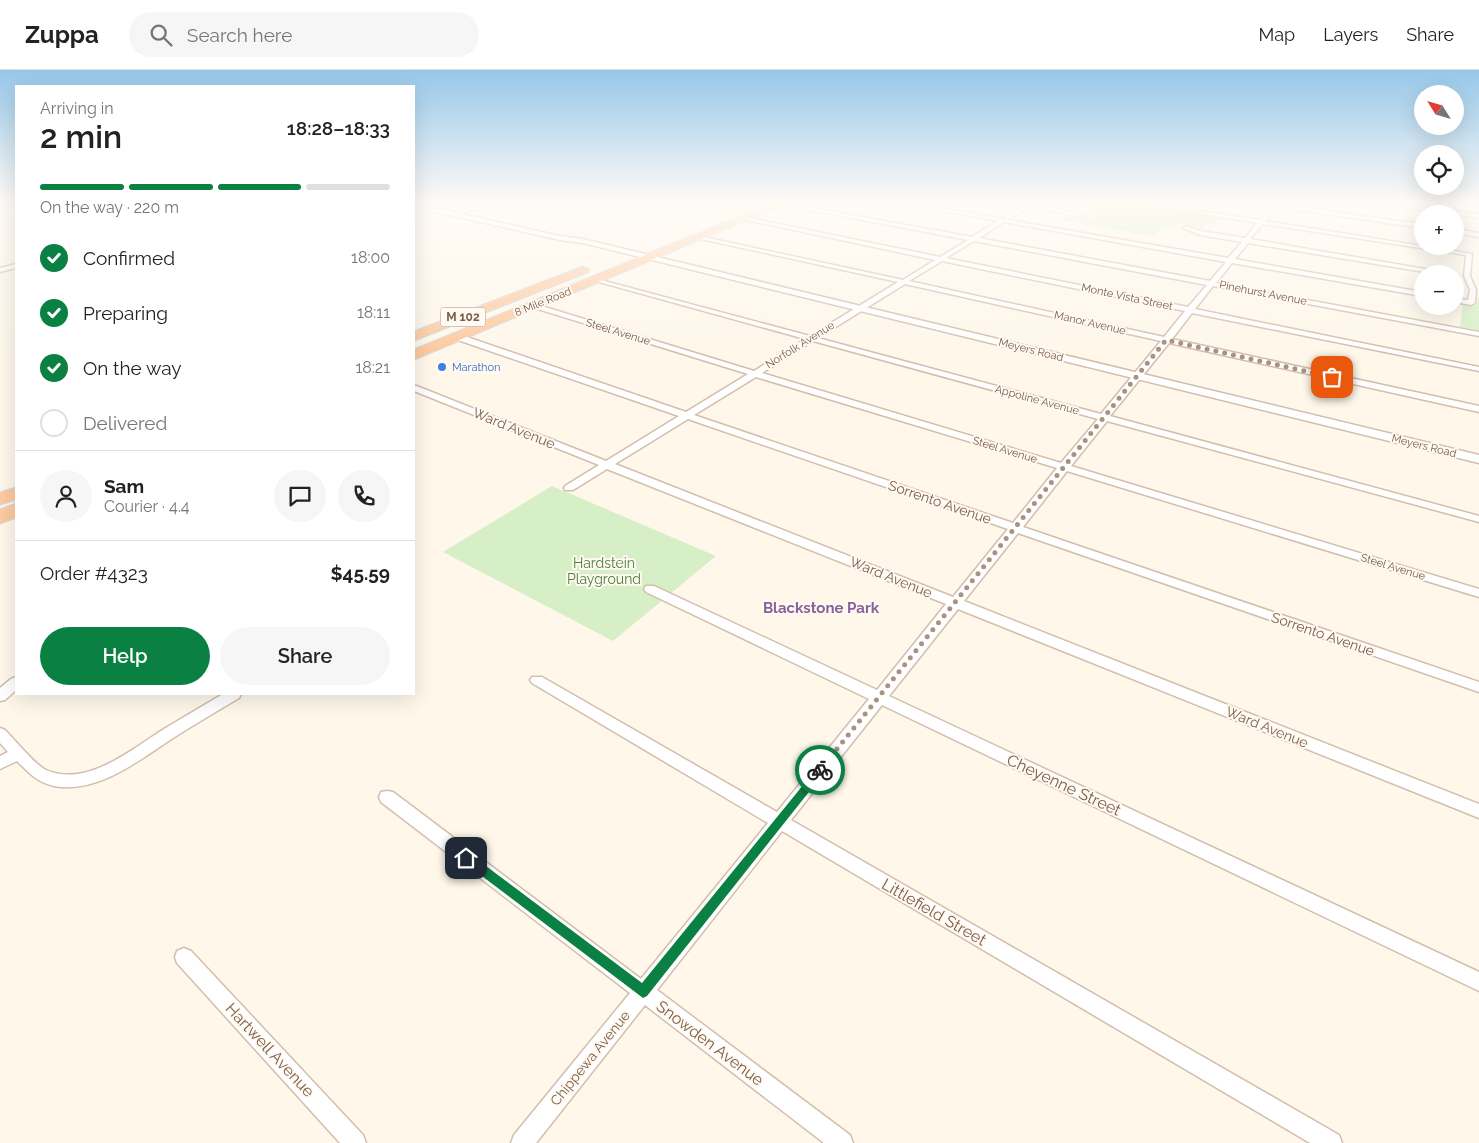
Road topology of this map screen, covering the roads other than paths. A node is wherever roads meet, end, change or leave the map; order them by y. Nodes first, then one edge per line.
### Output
1 (612, 252) edge
2 (627, 252) edge
3 (658, 252) edge
4 (664, 252) edge
5 (769, 252) edge
6 (906, 252) edge
7 (951, 252) edge
8 (1046, 252) edge
9 (1181, 252) edge
10 (1237, 252) edge
11 (1320, 252) edge
12 (1457, 252) edge
13 (620, 255) junction
14 (654, 256) junction
15 (940, 259) junction
16 (1230, 261) junction
17 (15, 266) edge
18 (593, 266) dead end
19 (1414, 268) edge
20 (0, 270) edge
21 (1464, 276) edge
22 (1467, 276) junction
23 (595, 280) junction
24 (903, 282) junction
25 (1212, 284) junction
26 (1414, 293) edge
27 (1464, 302) edge
28 (532, 306) junction
29 (859, 308) junction
30 (1190, 310) junction
31 (473, 313) junction
32 (1479, 334) edge
33 (415, 336) edge
34 (458, 337) junction
35 (810, 338) junction
36 (1166, 340) junction
37 (415, 353) edge
38 (415, 354) edge
39 (1479, 369) edge
40 (754, 374) junction
41 (1137, 376) junction
42 (415, 388) edge
43 (1479, 410) edge
44 (686, 415) junction
45 (1103, 418) junction
46 (1479, 459) edge
47 (607, 464) junction
48 (1063, 467) junction
49 (568, 488) dead end
50 (11, 499) edge
51 (0, 517) edge
52 (15, 518) edge
53 (1479, 519) edge
54 (0, 524) edge
55 (1015, 528) junction
56 (650, 589) dead end
57 (1479, 593) edge
58 (955, 603) junction
59 (537, 680) dead end
60 (15, 683) edge
61 (1479, 687) edge
62 (232, 695) edge
63 (0, 696) edge
64 (879, 698) junction
65 (0, 734) edge
66 (18, 753) junction
67 (0, 763) edge
68 (387, 797) dead end
69 (1479, 811) edge
70 (779, 822) junction
71 (184, 957) dead end
72 (1479, 982) edge
73 (643, 992) junction
74 (355, 1143) edge
75 (522, 1143) edge
76 (842, 1143) edge
77 (1331, 1143) edge

1 - 13 street, Meyers Road
2 - 13 highway
3 - 14 highway
4 - 14 highway, 8 Mile Road / M 102
5 - 24 street, Manor Avenue
6 - 15 street, Monte Vista Street
7 - 15 street, Norfolk Avenue
8 - 25 street, Pinehurst Avenue
9 - 16 street
10 - 16 street, Chippewa Avenue
11 - 19 street
12 - 22 street
13 - 14 street, Meyers Road
13 - 28 highway
14 - 23 highway, 8 Mile Road / M 102
14 - 29 street, Meyers Road
15 - 24 street, Norfolk Avenue
15 - 30 street, Monte Vista Street
16 - 25 street, Chippewa Avenue
16 - 26 street
17 - 20 street
18 - 31 highway, 8 Mile Road / M 102
21 - 22 street
22 - 27 street
23 - 28 highway, 8 Mile Road / M 102
23 - 35 street, Appoline Avenue
24 - 29 street, Norfolk Avenue
24 - 36 street, Manor Avenue
25 - 30 street, Chippewa Avenue
25 - 32 street, Pinehurst Avenue
28 - 34 highway, 8 Mile Road / M 102
28 - 40 street, Steel Avenue
29 - 35 street, Norfolk Avenue
29 - 41 street, Meyers Road
30 - 36 street, Chippewa Avenue
30 - 39 street, Monte Vista Street
31 - 33 highway, 8 Mile Road / M 102
31 - 37 highway
34 - 38 highway, 8 Mile Road / M 102
34 - 44 street, Sorrento Avenue
35 - 40 street, Norfolk Avenue
35 - 45 street, Appoline Avenue
36 - 41 street, Chippewa Avenue
36 - 43 street, Manor Avenue
40 - 44 street, Norfolk Avenue
40 - 48 street, Steel Avenue
41 - 45 street, Chippewa Avenue
41 - 46 street, Meyers Road
42 - 47 street, Ward Avenue
44 - 47 street, Norfolk Avenue
44 - 55 street, Sorrento Avenue
45 - 48 street, Chippewa Avenue
45 - 53 street, Appoline Avenue
47 - 49 street, Norfolk Avenue
47 - 58 street, Ward Avenue
48 - 55 street, Chippewa Avenue
48 - 57 street, Steel Avenue
50 - 51 highway
52 - 54 highway
55 - 58 street, Chippewa Avenue
55 - 61 street, Sorrento Avenue
56 - 64 street, Cheyenne Street
58 - 64 street, Chippewa Avenue
58 - 69 street, Ward Avenue
59 - 70 street, Littlefield Street
60 - 63 street
62 - 66 street
64 - 70 street, Chippewa Avenue
64 - 72 street, Cheyenne Street
65 - 66 street
66 - 67 street
68 - 73 street, Snowden Avenue
70 - 73 street, Chippewa Avenue
70 - 77 street, Littlefield Street
71 - 74 street, Hartwell Avenue
73 - 75 street, Chippewa Avenue
73 - 76 street, Snowden Avenue

